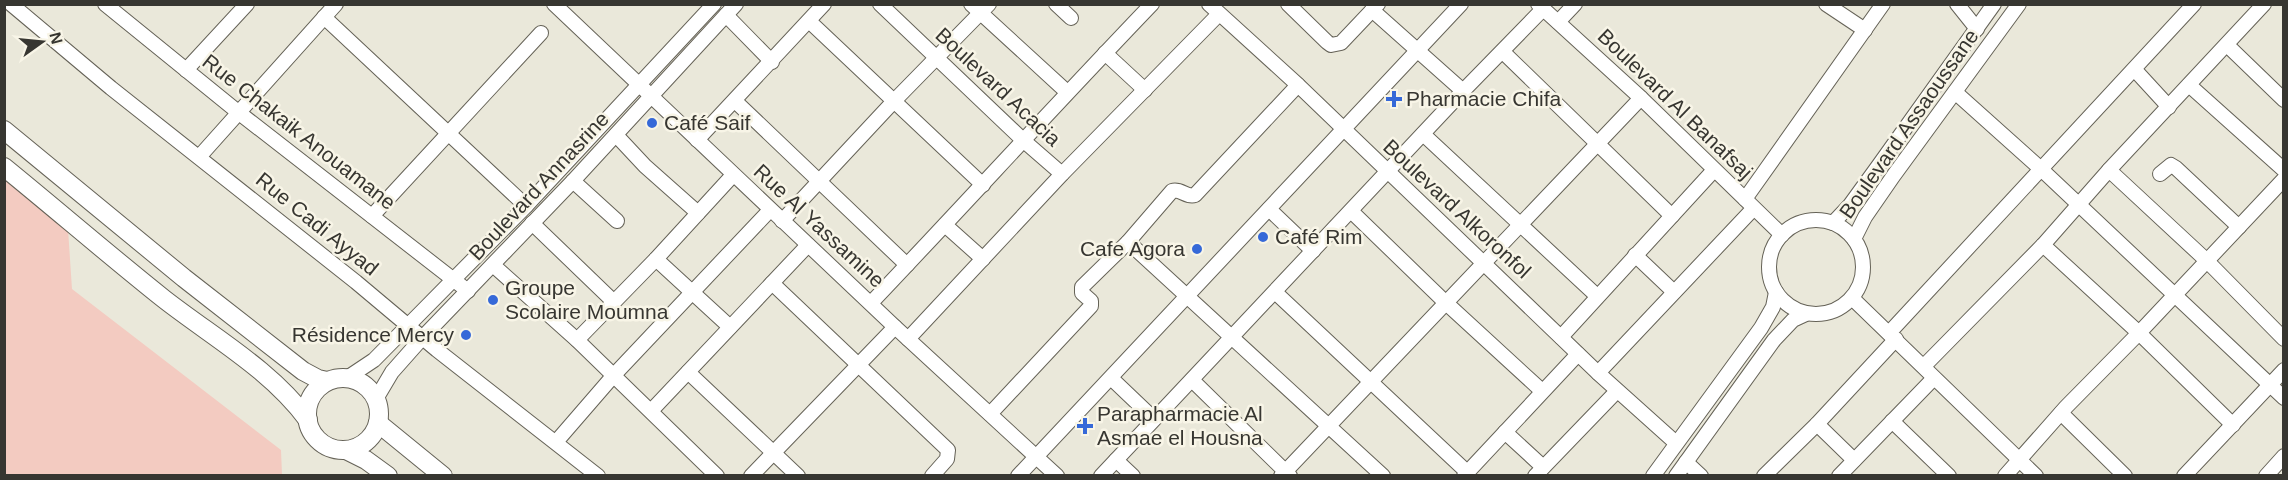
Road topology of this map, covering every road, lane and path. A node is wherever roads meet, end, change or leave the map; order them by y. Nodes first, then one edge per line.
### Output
1 (105, 4) edge
2 (247, 4) edge
3 (336, 4) edge
4 (554, 4) edge
5 (736, 4) edge
6 (824, 4) edge
7 (880, 4) edge
8 (1056, 4) edge
9 (1288, 4) edge
10 (1461, 4) edge
11 (1575, 4) edge
12 (1826, 4) edge
13 (1883, 4) edge
14 (1957, 4) edge
15 (1994, 4) edge
16 (2019, 4) edge
17 (2194, 4) edge
18 (2264, 4) edge
19 (17, 6) edge
20 (708, 7) edge
21 (1375, 7) edge
22 (1541, 7) edge
23 (980, 8) edge
24 (1143, 8) edge
25 (1214, 9) edge
26 (726, 15) junction
27 (324, 17) junction
28 (1071, 18) dead end
29 (809, 21) junction
30 (1558, 22) junction
31 (1977, 29) junction
32 (1865, 30) junction
33 (541, 33) dead end
34 (2227, 45) junction
35 (1417, 50) junction
36 (1503, 52) junction
37 (1105, 53) junction
38 (937, 59) junction
39 (772, 62) junction
40 (186, 70) junction
41 (2134, 70) junction
42 (640, 85) junction
43 (1298, 85) junction
44 (2189, 85) junction
45 (1145, 90) junction
46 (1463, 91) junction
47 (1067, 92) junction
48 (1955, 92) junction
49 (651, 96) junction
50 (1641, 98) junction
51 (2283, 100) edge
52 (735, 101) junction
53 (894, 101) junction
54 (2169, 107) junction
55 (238, 112) junction
56 (4, 130) edge
57 (1342, 130) junction
58 (448, 133) junction
59 (1423, 134) junction
60 (615, 135) junction
61 (697, 140) junction
62 (1024, 141) junction
63 (1598, 144) junction
64 (199, 157) junction
65 (4, 167) edge
66 (2041, 169) junction
67 (1714, 170) junction
68 (2109, 170) junction
69 (2283, 170) edge
70 (1388, 172) junction
71 (1062, 174) junction
72 (2160, 174) dead end
73 (733, 175) junction
74 (2283, 179) edge
75 (573, 181) junction
76 (820, 181) junction
77 (983, 185) junction
78 (1749, 204) junction
79 (2079, 204) junction
80 (526, 206) junction
81 (1269, 208) junction
82 (770, 210) junction
83 (1351, 211) junction
84 (698, 213) junction
85 (372, 216) junction
86 (1672, 216) junction
87 (617, 221) dead end
88 (783, 221) junction
89 (1520, 223) junction
90 (1833, 223) junction
91 (532, 224) junction
92 (945, 225) junction
93 (2239, 226) junction
94 (1782, 235) junction
95 (1854, 239) junction
96 (1128, 242) junction
97 (808, 245) junction
98 (2043, 245) junction
99 (1313, 251) junction
100 (1635, 255) junction
101 (656, 259) junction
102 (983, 259) junction
103 (2206, 260) junction
104 (1483, 262) junction
105 (493, 265) junction
106 (907, 265) junction
107 (453, 279) junction
108 (772, 283) junction
109 (468, 291) junction
110 (692, 292) junction
111 (1275, 292) junction
112 (1674, 292) junction
113 (1776, 292) junction
114 (2175, 295) junction
115 (1186, 296) junction
116 (1597, 296) junction
117 (1852, 298) junction
118 (614, 302) junction
119 (871, 303) junction
120 (1445, 303) junction
121 (1806, 314) junction
122 (408, 324) junction
123 (730, 327) junction
124 (895, 327) junction
125 (2139, 333) junction
126 (1892, 336) junction
127 (1561, 337) junction
128 (423, 338) junction
129 (1232, 338) junction
130 (908, 339) junction
131 (2283, 339) edge
132 (577, 340) junction
133 (1578, 354) junction
134 (858, 365) junction
135 (1924, 366) junction
136 (2283, 370) edge
137 (687, 372) junction
138 (1598, 373) junction
139 (614, 375) junction
140 (347, 378) junction
141 (1111, 378) junction
142 (1934, 378) junction
143 (1192, 380) junction
144 (327, 381) junction
145 (1370, 382) junction
146 (2271, 385) junction
147 (1542, 391) junction
148 (1617, 391) junction
149 (2283, 398) edge
150 (376, 399) junction
151 (651, 411) junction
152 (2061, 413) junction
153 (990, 414) junction
154 (1154, 419) junction
155 (308, 420) junction
156 (1892, 421) junction
157 (378, 423) junction
158 (1817, 424) junction
159 (2233, 425) junction
160 (1328, 426) junction
161 (1505, 432) junction
162 (556, 442) junction
163 (1676, 443) junction
164 (346, 450) junction
165 (773, 452) junction
166 (1037, 456) junction
167 (2283, 456) edge
168 (1116, 460) junction
169 (1854, 460) junction
170 (2020, 460) junction
171 (1686, 462) junction
172 (1539, 471) edge
173 (1285, 474) edge
174 (1465, 474) edge
175 (388, 476) edge
176 (443, 476) edge
177 (598, 476) edge
178 (717, 476) edge
179 (751, 476) edge
180 (798, 476) edge
181 (932, 476) edge
182 (1018, 476) edge
183 (1057, 476) edge
184 (1101, 476) edge
185 (1133, 476) edge
186 (1383, 476) edge
187 (1653, 476) edge
188 (1676, 476) edge
189 (1701, 476) edge
190 (1764, 476) edge
191 (1839, 476) edge
192 (1949, 476) edge
193 (2005, 476) edge
194 (2036, 476) edge
195 (2125, 476) edge
196 (2184, 476) edge
197 (2266, 476) edge

1 - 40 street, Rue Chakaik Anouamane
2 - 40 street
3 - 27 street
4 - 42 street, Rue Al Yassamine
5 - 26 street, Boulevard Annasrine
6 - 29 street
7 - 38 street, Boulevard Acacia
8 - 28 street
9 - 21 street
10 - 35 street
11 - 30 street
12 - 32 street
13 - 32 street
14 - 31 street
15 - 31 street, Boulevard Assaoussane
16 - 48 street, Boulevard Assaoussane
17 - 41 street
18 - 34 street
19 - 64 street, Rue Cadi Ayyad
20 - 42 street, Boulevard Annasrine
21 - 35 street
22 - 30 street, Boulevard Al Banafsaj
22 - 36 street
23 - 38 street
23 - 47 street
24 - 37 street
25 - 43 street, Boulevard Alkoronfol
25 - 45 street
26 - 39 street
26 - 49 street, Boulevard Annasrine
27 - 55 street
27 - 58 street
29 - 39 street
29 - 53 street
30 - 50 street, Boulevard Al Banafsaj
31 - 90 street, Boulevard Assaoussane
32 - 78 street
33 - 58 street
34 - 44 street
34 - 51 street
35 - 46 street
35 - 57 street
36 - 46 street
36 - 63 street
37 - 45 street
37 - 47 street
38 - 53 street
38 - 62 street, Boulevard Acacia
39 - 52 street
40 - 55 street, Rue Chakaik Anouamane
41 - 54 street
41 - 66 street
42 - 49 street, Rue Al Yassamine
42 - 80 street, Boulevard Annasrine
43 - 57 street, Boulevard Alkoronfol
43 - 96 street
44 - 54 street
44 - 69 street
45 - 71 street
46 - 59 street
47 - 62 street
48 - 66 street
48 - 95 street, Boulevard Assaoussane
49 - 60 street, Boulevard Annasrine
49 - 61 street, Rue Al Yassamine
50 - 63 street
50 - 67 street, Boulevard Al Banafsaj
52 - 61 street
52 - 76 street
53 - 76 street
53 - 77 street
54 - 68 street
55 - 64 street
55 - 85 street, Rue Chakaik Anouamane
56 - 144 main road
57 - 70 street, Boulevard Alkoronfol
57 - 81 street
58 - 80 street
58 - 85 street
59 - 70 street
59 - 89 street
60 - 75 street, Boulevard Annasrine
60 - 84 street
61 - 73 street, Rue Al Yassamine
62 - 71 street, Boulevard Acacia
62 - 77 street
63 - 86 street
63 - 89 street
64 - 122 street, Rue Cadi Ayyad
65 - 155 main road
66 - 79 street
66 - 126 street
67 - 78 street, Boulevard Al Banafsaj
67 - 86 street
68 - 79 street
68 - 103 street
70 - 83 street
70 - 104 street, Boulevard Alkoronfol
71 - 102 street
72 - 93 street
73 - 82 street, Rue Al Yassamine
73 - 84 street
74 - 93 street
75 - 87 street
75 - 91 street, Boulevard Annasrine
76 - 88 street
76 - 106 street
77 - 92 street
78 - 94 street, Boulevard Al Banafsaj
78 - 112 street
79 - 98 street
79 - 114 street
80 - 107 street, Boulevard Annasrine
81 - 99 street
81 - 115 street
82 - 88 street, Rue Al Yassamine
82 - 110 street
83 - 99 street
83 - 120 street
84 - 101 street
85 - 107 street, Rue Chakaik Anouamane
86 - 100 street
88 - 97 street, Rue Al Yassamine
89 - 104 street
89 - 116 street
90 - 94 street
90 - 95 street
91 - 105 street, Boulevard Annasrine
91 - 118 street
92 - 102 street
92 - 106 street
93 - 103 street
94 - 113 street
95 - 117 street
96 - 115 street
96 - 153 street
97 - 108 street
97 - 119 street, Rue Al Yassamine
98 - 125 street
98 - 135 street
99 - 111 street
100 - 112 street
100 - 116 street
101 - 110 street
101 - 118 street
102 - 130 street
103 - 114 street
103 - 131 street
104 - 120 street
104 - 127 street, Boulevard Alkoronfol
105 - 109 street, Boulevard Annasrine
105 - 132 street
106 - 119 street
107 - 109 street, Rue Chakaik Anouamane
107 - 122 street, Boulevard Annasrine
108 - 123 street
108 - 134 street
109 - 128 street, Boulevard Annasrine
110 - 123 street
110 - 139 street
111 - 129 street
111 - 145 street
112 - 138 street
113 - 121 street
113 - 163 street
114 - 125 street
114 - 146 street
115 - 129 street
115 - 141 street
116 - 127 street
117 - 121 street
117 - 126 street
118 - 132 street
119 - 124 street, Rue Al Yassamine
120 - 145 street
120 - 147 street
121 - 171 street
122 - 128 street, Rue Cadi Ayyad
122 - 140 street, Boulevard Annasrine
123 - 137 street
124 - 130 street, Rue Al Yassamine
124 - 134 street
125 - 152 street
125 - 159 street
126 - 135 street
126 - 158 street
127 - 133 street, Boulevard Alkoronfol
128 - 150 street, Boulevard Annasrine
128 - 162 street, Rue Cadi Ayyad
129 - 143 street
129 - 160 street
130 - 153 street, Rue Al Yassamine
132 - 139 street
133 - 138 street, Boulevard Alkoronfol
133 - 147 street
134 - 165 street
134 - 181 street
135 - 142 street
136 - 146 street
137 - 151 street
137 - 165 street
138 - 148 street, Boulevard Alkoronfol
139 - 151 street
139 - 162 street
140 - 144 main road
140 - 150 main road
141 - 154 street
141 - 166 street
142 - 156 street
142 - 170 street
143 - 154 street
143 - 173 street
144 - 155 main road
145 - 160 street
145 - 174 street
146 - 149 street
146 - 159 street
147 - 161 street
148 - 163 street, Boulevard Alkoronfol
148 - 172 street
150 - 157 main road
151 - 178 street
152 - 170 street
152 - 195 street
153 - 166 street, Rue Al Yassamine
154 - 168 street
155 - 164 main road
156 - 169 street
156 - 192 street
157 - 164 main road
157 - 176 main road
158 - 169 street
158 - 190 street
159 - 196 street
160 - 173 street
160 - 186 street
161 - 172 street
161 - 174 street
162 - 177 street, Rue Cadi Ayyad
163 - 187 street
164 - 175 main road
165 - 179 street
165 - 180 street
166 - 182 street
166 - 183 street, Rue Al Yassamine
167 - 197 street
168 - 184 street
168 - 185 street
169 - 191 street
170 - 193 street
170 - 194 street
171 - 188 street
171 - 189 street

